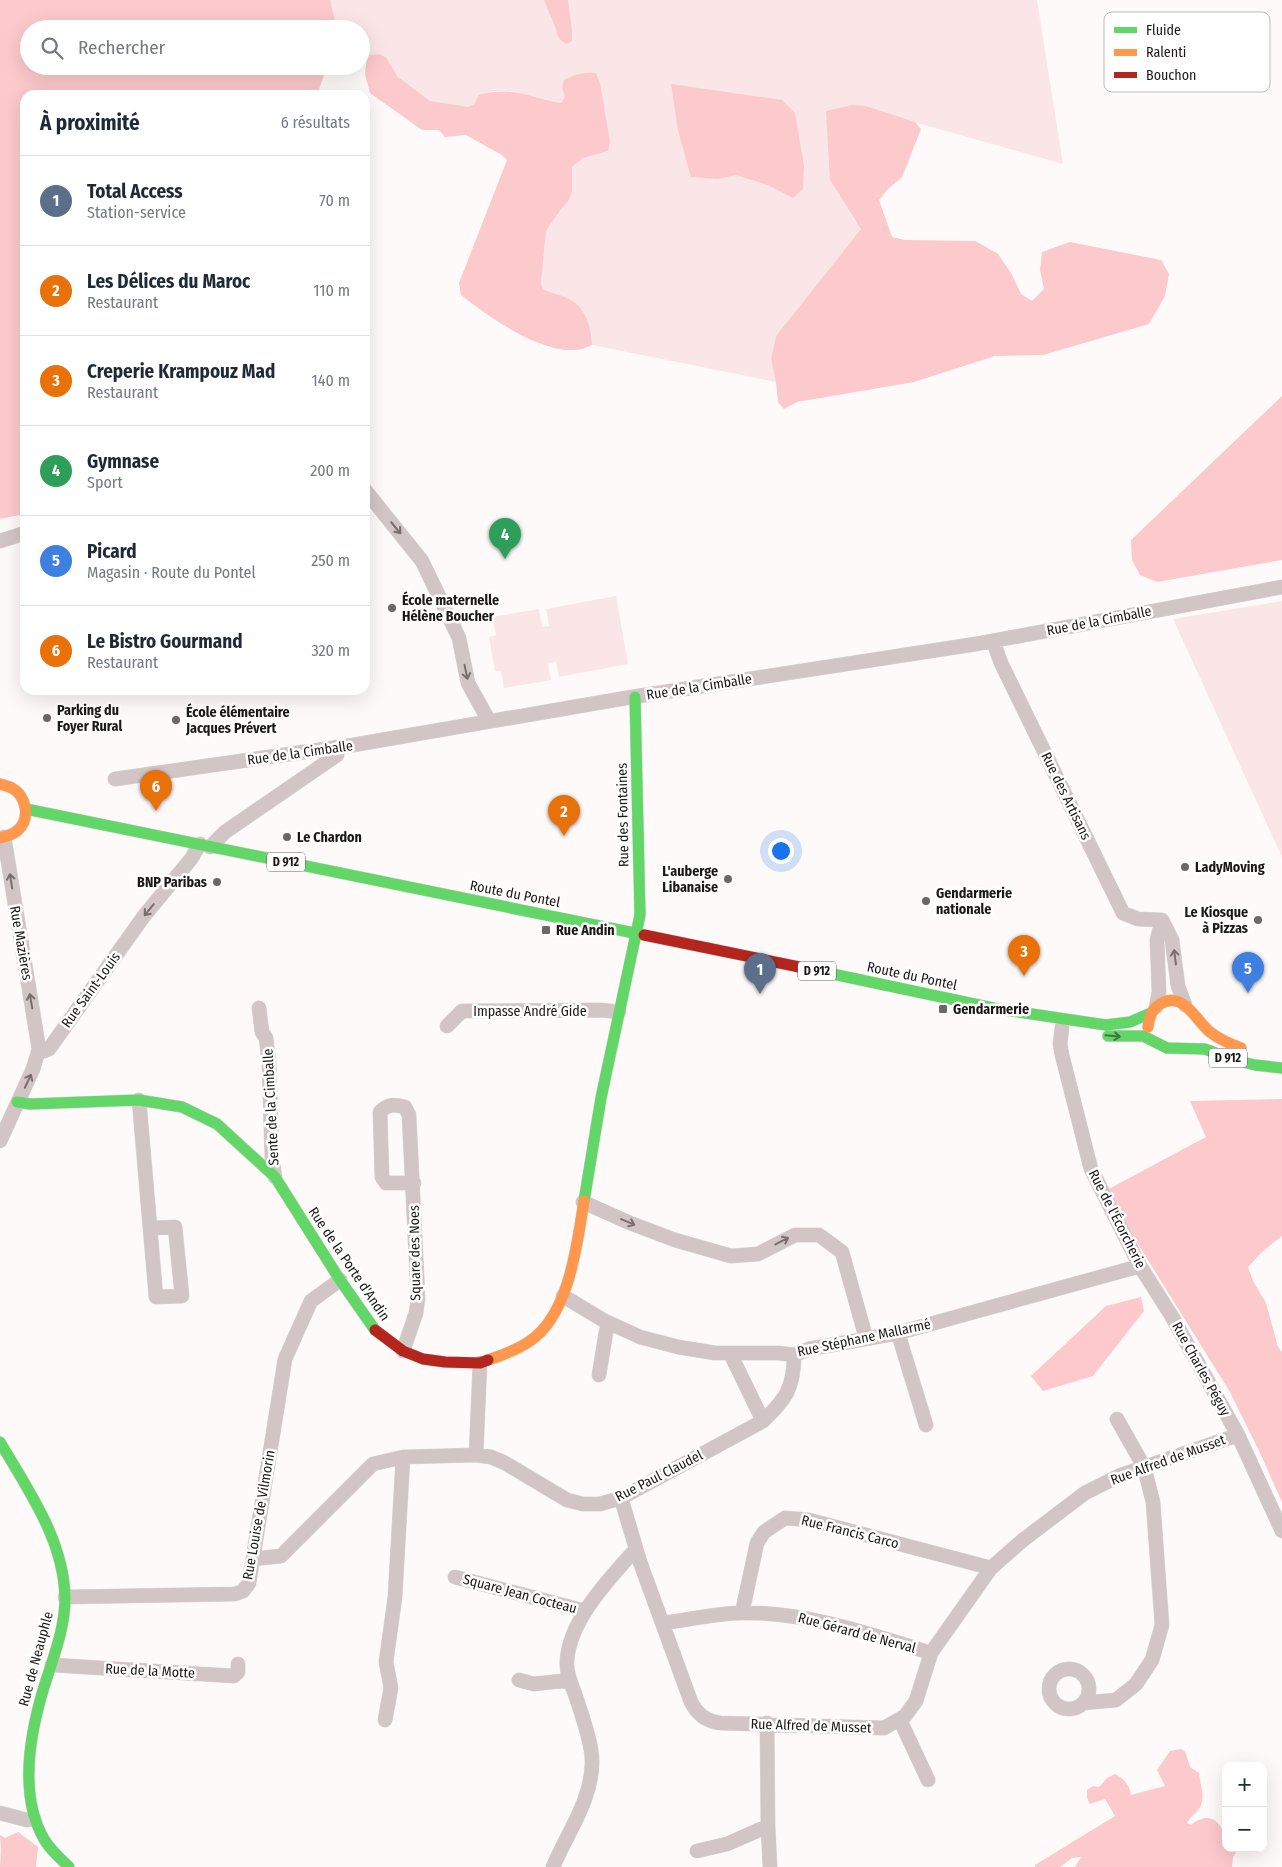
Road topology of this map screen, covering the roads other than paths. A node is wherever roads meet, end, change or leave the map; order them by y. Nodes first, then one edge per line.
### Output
1 (370, 496) edge
2 (20, 535) edge
3 (0, 541) edge
4 (1282, 587) edge
5 (993, 641) junction
6 (635, 697) junction
7 (489, 721) junction
8 (336, 747) junction
9 (115, 779) dead end
10 (0, 784) edge
11 (26, 809) junction
12 (2, 838) edge
13 (205, 846) junction
14 (1162, 920) junction
15 (636, 932) junction
16 (1185, 1005) junction
17 (259, 1008) dead end
18 (998, 1009) junction
19 (1153, 1010) junction
20 (619, 1012) junction
21 (1195, 1018) junction
22 (447, 1026) dead end
23 (1062, 1028) junction
24 (1157, 1043) junction
25 (1175, 1048) junction
26 (39, 1049) junction
27 (1282, 1063) edge
28 (1282, 1068) edge
29 (140, 1100) junction
30 (17, 1102) junction
31 (0, 1141) edge
32 (275, 1177) junction
33 (414, 1183) junction
34 (584, 1202) junction
35 (150, 1228) junction
36 (1140, 1266) junction
37 (340, 1280) junction
38 (562, 1296) junction
39 (1171, 1315) joint
40 (609, 1323) junction
41 (898, 1333) junction
42 (866, 1338) junction
43 (403, 1351) junction
44 (730, 1353) junction
45 (794, 1355) junction
46 (480, 1363) junction
47 (598, 1375) dead end
48 (1117, 1419) dead end
49 (763, 1421) junction
50 (926, 1425) dead end
51 (1238, 1434) junction
52 (0, 1442) edge
53 (476, 1455) junction
54 (404, 1457) junction
55 (1144, 1467) junction
56 (621, 1498) junction
57 (1282, 1531) edge
58 (636, 1549) junction
59 (253, 1559) junction
60 (991, 1568) junction
61 (455, 1577) dead end
62 (65, 1597) junction
63 (585, 1611) junction
64 (742, 1613) junction
65 (663, 1623) junction
66 (931, 1653) junction
67 (238, 1664) dead end
68 (52, 1665) junction
69 (519, 1680) dead end
70 (570, 1680) junction
71 (1083, 1703) dead end
72 (385, 1720) dead end
73 (900, 1720) junction
74 (767, 1724) junction
75 (928, 1780) dead end
76 (0, 1813) edge
77 (33, 1814) junction
78 (768, 1826) junction
79 (697, 1851) dead end
80 (68, 1867) edge
81 (553, 1867) edge
82 (770, 1867) edge

1 -> 7 street
2 - 3 street
4 - 5 street, Rue de la Cimballe
5 - 6 street, Rue de la Cimballe
5 - 14 street, Rue des Artisans
6 - 7 street, Rue de la Cimballe
6 - 15 street, Rue des Fontaines
7 - 8 street, Rue de la Cimballe
8 - 9 street, Rue de la Cimballe
8 - 13 street
10 - 11 street
11 - 12 street
11 - 13 street, Route du Pontel / D 912
26 -> 12 street, Rue Mazières
13 - 15 street, Route du Pontel / D 912
13 -> 26 street, Rue Saint-Louis
16 -> 14 street
14 - 19 street
15 - 18 street, Route du Pontel / D 912
15 - 20 street, Rue de la Porte d'Andin
16 - 19 street, Route du Pontel
16 - 21 street
17 - 32 street, Sente de la Cimballe
18 - 19 street, Route du Pontel / D 912
18 - 23 street, Route du Pontel / D 912
19 - 24 street
20 - 22 street, Impasse André Gide
20 - 34 street, Rue de la Porte d'Andin
21 - 25 street
21 - 27 street, D 912
23 -> 24 street, Route du Pontel / D 912
23 - 36 street, Rue de l'Écorcherie
24 - 25 street, Route du Pontel
25 - 28 street, Route du Pontel / D 912
30 -> 26 street
29 - 30 street, Rue de la Porte d'Andin
29 - 32 street, Rue de la Porte d'Andin
29 - 35 street
30 - 31 street
32 - 37 street, Rue de la Porte d'Andin
33 - 33 street, Square des Noes
33 - 43 street, Square des Noes
34 - 38 street, Rue de la Porte d'Andin
34 -> 42 street
35 - 35 street
36 - 39 street, Rue de l'Écorcherie
36 - 41 street, Rue Stéphane Mallarmé
37 - 43 street, Rue de la Porte d'Andin
37 - 59 street, Rue Louise de Vilmorin
38 - 40 street, Rue Stéphane Mallarmé
38 - 46 street, Rue de la Porte d'Andin
39 - 51 street, Rue Charles Péguy
40 - 44 street, Rue Stéphane Mallarmé
40 - 47 street
41 - 42 street, Rue Stéphane Mallarmé
41 - 50 street
42 - 45 street, Rue Stéphane Mallarmé
43 - 46 street, Rue de la Porte d'Andin
44 - 45 street, Rue Stéphane Mallarmé
44 - 49 street
45 - 49 street, Rue Paul Claudel
46 - 53 street
48 - 55 street
49 - 56 street, Rue Paul Claudel
51 - 55 street, Rue Alfred de Musset
51 - 57 street, Rue Charles Péguy
52 - 62 street, Rue de Neauphle
53 - 54 street, Rue Paul Claudel
53 - 56 street, Rue Paul Claudel
54 - 59 street, Rue Paul Claudel
54 - 72 street
55 - 60 street, Rue Alfred de Musset
55 - 71 street
56 - 58 street, Rue Alfred de Musset
58 - 63 street
58 - 65 street, Rue Alfred de Musset
59 - 62 street, Rue Louise de Vilmorin
60 - 64 street, Rue Francis Carco
60 - 66 street, Rue Alfred de Musset
61 - 63 street, Square Jean Cocteau
62 - 68 street, Rue de Neauphle
63 - 70 street
64 - 65 street, Rue Gérard de Nerval
64 - 66 street, Rue Gérard de Nerval
65 - 74 street, Rue Alfred de Musset
66 - 73 street, Rue Alfred de Musset
67 - 68 street, Rue de la Motte
68 - 77 street, Rue de Neauphle
69 - 70 street
70 - 81 street
73 - 74 street, Rue Alfred de Musset
73 - 75 street
74 - 78 street
76 - 77 street
77 - 80 street, Rue de Neauphle
78 - 79 street
78 - 82 street

